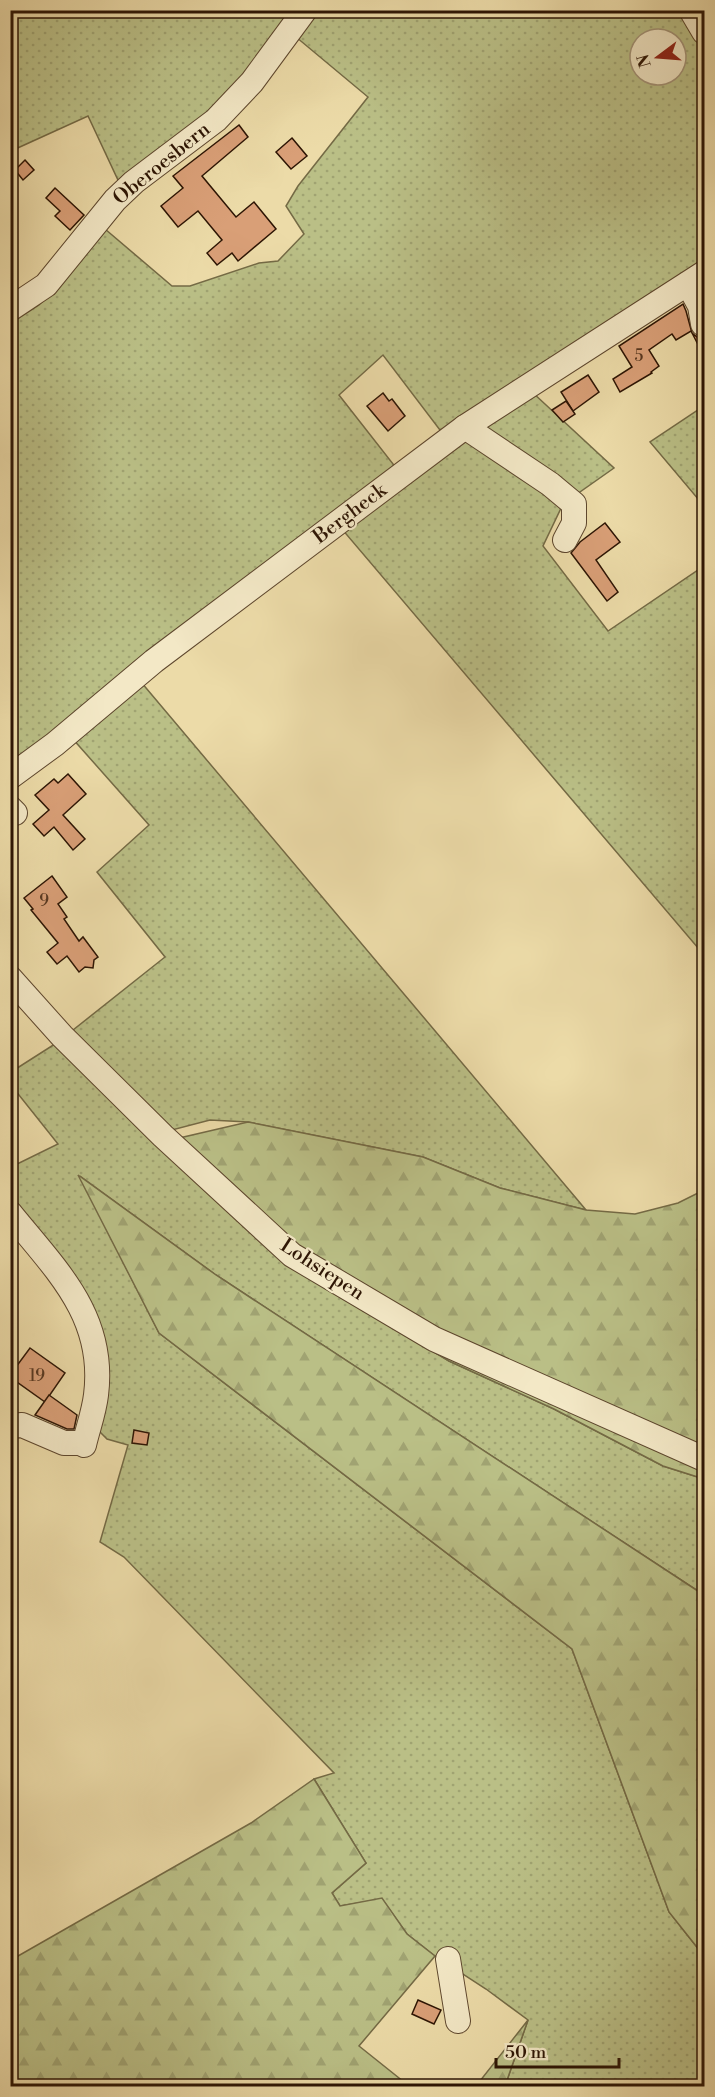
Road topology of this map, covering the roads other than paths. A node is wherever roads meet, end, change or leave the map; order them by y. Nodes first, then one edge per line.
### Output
1 (304, 10) edge
2 (691, 10) edge
3 (705, 32) edge
4 (696, 279) edge
5 (10, 309) edge
6 (703, 324) dead end
7 (465, 427) junction
8 (565, 540) dead end
9 (10, 777) edge
10 (10, 978) edge
11 (10, 1213) edge
12 (10, 1426) edge
13 (705, 1459) edge
14 (448, 1959) dead end
15 (458, 2021) dead end

1 - 5 street, Oberoesbern
2 - 3 street
4 - 6 street
4 - 7 street, Bergheck
7 - 8 street
7 - 9 street, Bergheck
10 - 13 street, Lohsiepen
11 - 12 street
14 - 15 street

